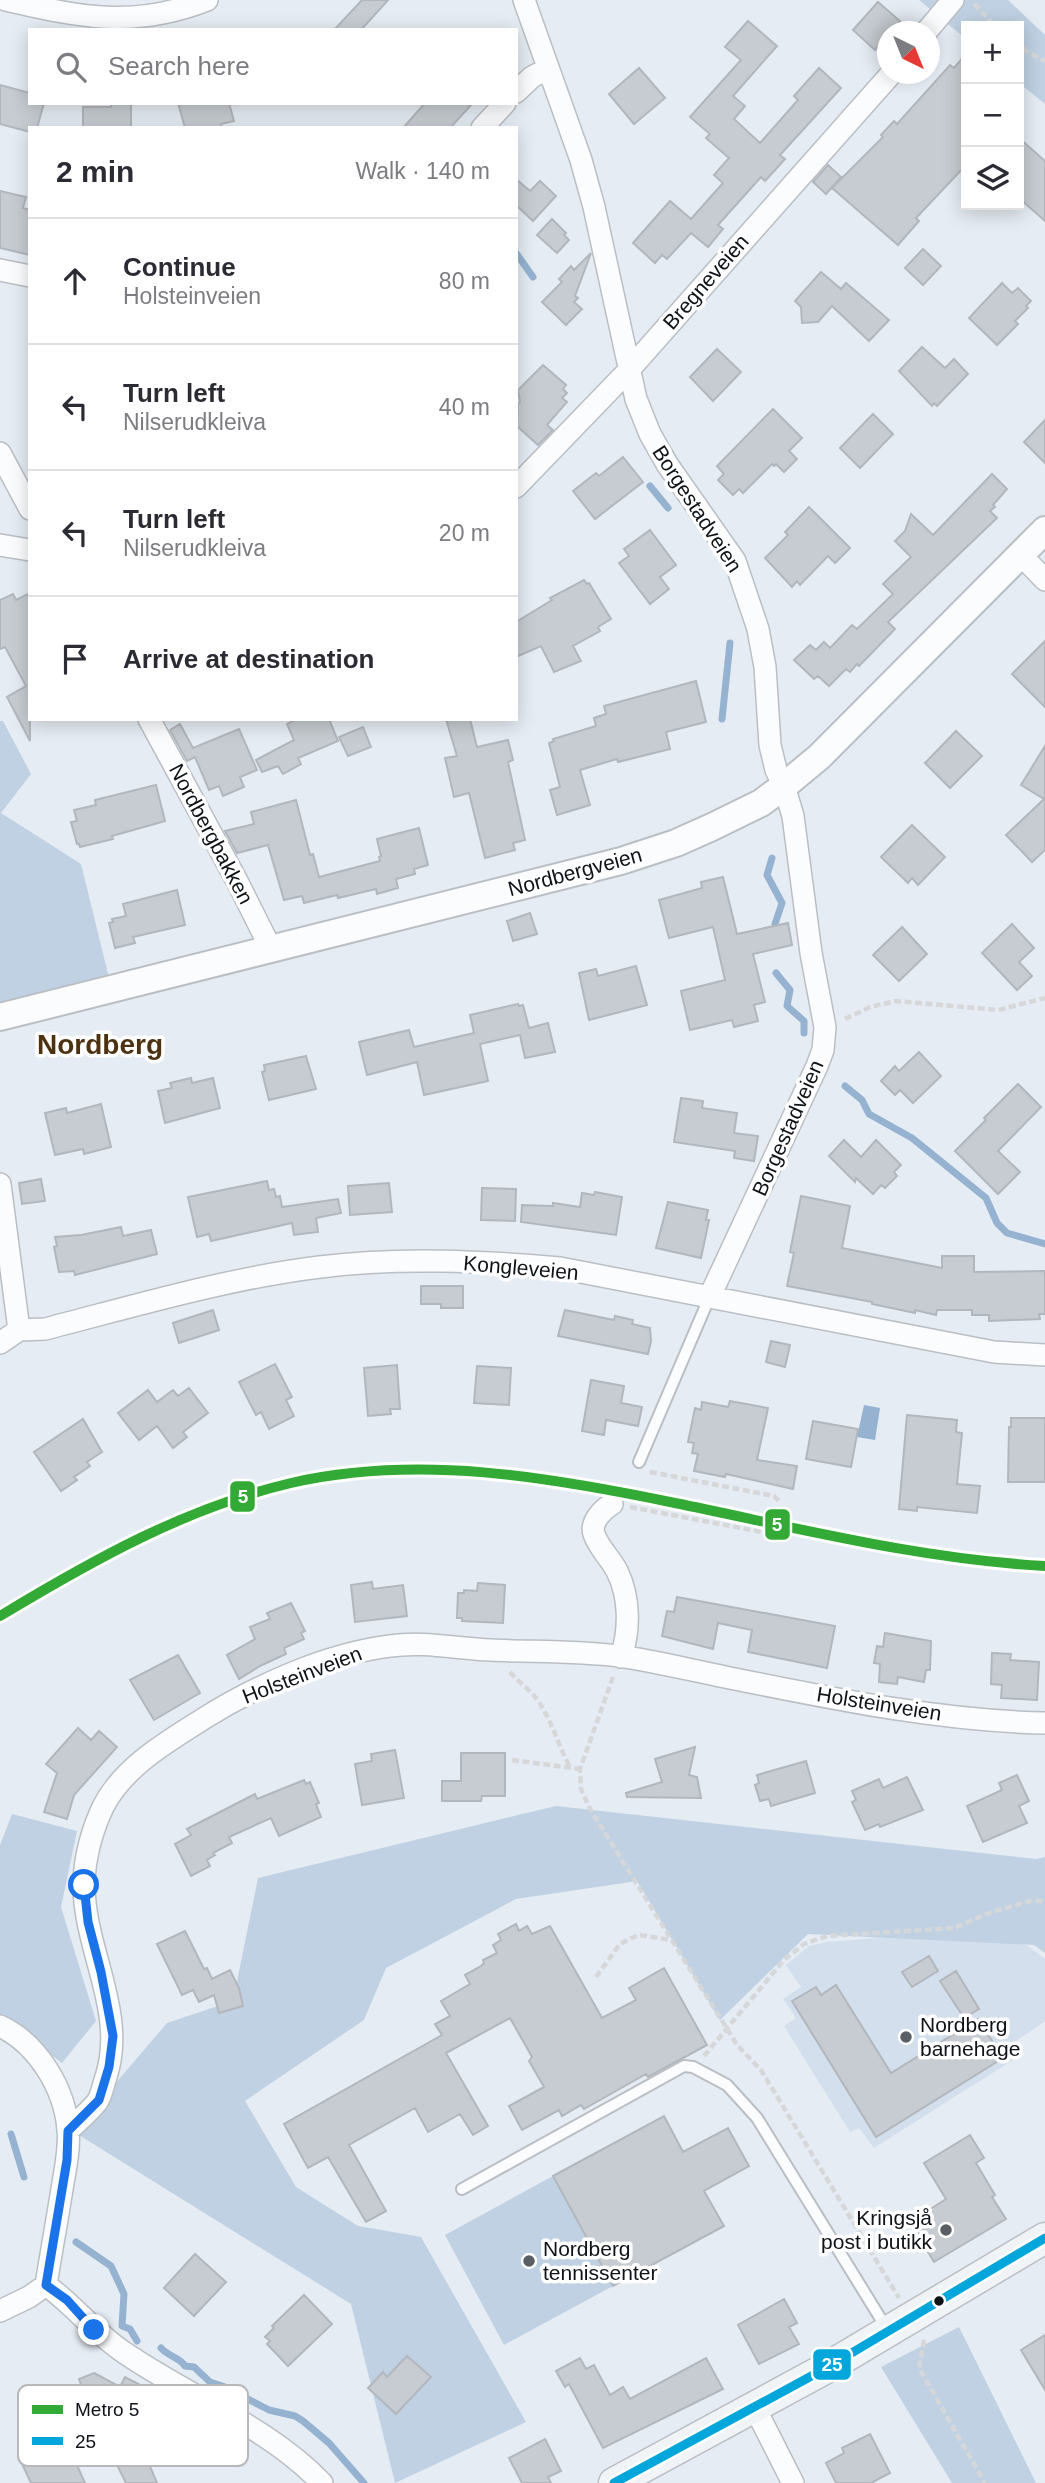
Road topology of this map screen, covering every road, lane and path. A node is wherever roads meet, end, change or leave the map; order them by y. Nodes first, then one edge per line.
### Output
1 (6, 0) edge
2 (207, 0) edge
3 (524, 0) edge
4 (953, 0) edge
5 (965, 0) edge
6 (935, 21) edge
7 (990, 21) edge
8 (1024, 47) edge
9 (1045, 61) edge
10 (547, 69) junction
11 (882, 84) edge
12 (518, 90) edge
13 (503, 105) edge
14 (484, 126) edge
15 (0, 270) edge
16 (28, 276) edge
17 (628, 371) junction
18 (0, 453) edge
19 (518, 484) edge
20 (28, 505) edge
21 (1045, 530) edge
22 (0, 545) edge
23 (28, 550) edge
24 (1021, 555) junction
25 (1045, 580) edge
26 (150, 721) edge
27 (784, 786) junction
28 (271, 949) junction
29 (1045, 998) edge
30 (0, 1017) edge
31 (825, 1027) junction
32 (0, 1184) edge
33 (710, 1296) junction
34 (19, 1329) junction
35 (0, 1343) edge
36 (1045, 1355) edge
37 (639, 1462) joint
38 (612, 1503) joint
39 (781, 1503) dead end
40 (774, 1531) dead end
41 (491, 1650) junction
42 (621, 1657) junction
43 (1045, 1723) edge
44 (512, 1760) dead end
45 (570, 1768) junction
46 (580, 1769) junction
47 (1045, 1902) edge
48 (672, 1940) junction
49 (596, 1978) dead end
50 (0, 2026) edge
51 (727, 2028) junction
52 (693, 2067) junction
53 (68, 2131) junction
54 (462, 2189) dead end
55 (1045, 2238) edge
56 (46, 2285) junction
57 (903, 2305) dead end
58 (0, 2311) edge
59 (889, 2331) junction
60 (925, 2337) dead end
61 (178, 2385) edge
62 (755, 2408) junction
63 (248, 2426) edge
64 (322, 2483) edge
65 (614, 2483) edge
66 (793, 2483) edge
67 (985, 2483) edge

1 - 2 street
3 - 10 street, Borgestadveien
4 - 6 street
5 - 7 path
8 - 9 path
10 - 12 street
10 - 17 street, Borgestadveien
11 - 17 street, Bregneveien
13 - 14 street
15 - 16 street
17 - 19 street, Bregneveien
17 - 27 street, Borgestadveien
18 - 20 street
21 - 24 street, Nordbergveien
22 - 23 street
24 - 25 street
24 - 27 street, Nordbergveien
26 - 28 street, Nordbergbakken
27 - 28 street, Nordbergveien
27 - 31 street, Borgestadveien
28 - 30 street, Nordbergveien
29 - 31 path
31 - 33 street, Borgestadveien
32 - 34 street
33 - 34 street, Kongleveien
33 - 36 street, Kongleveien
33 - 37 lane
34 - 35 street
37 - 39 path
38 - 40 path
38 - 42 street
41 - 42 street, Holsteinveien
41 - 45 path
41 - 53 street, Holsteinveien
42 - 43 street, Holsteinveien
42 - 46 path
44 - 45 path
45 - 46 path
46 - 48 path
47 - 51 path
48 - 49 path
48 - 51 path
50 - 53 street
51 - 52 path
51 - 57 path
52 - 54 lane
52 - 59 lane
53 - 56 street
55 - 59 main road
56 - 58 street
56 - 61 street
59 - 62 main road
60 - 67 path
62 - 65 main road
62 - 66 street
63 - 64 street

